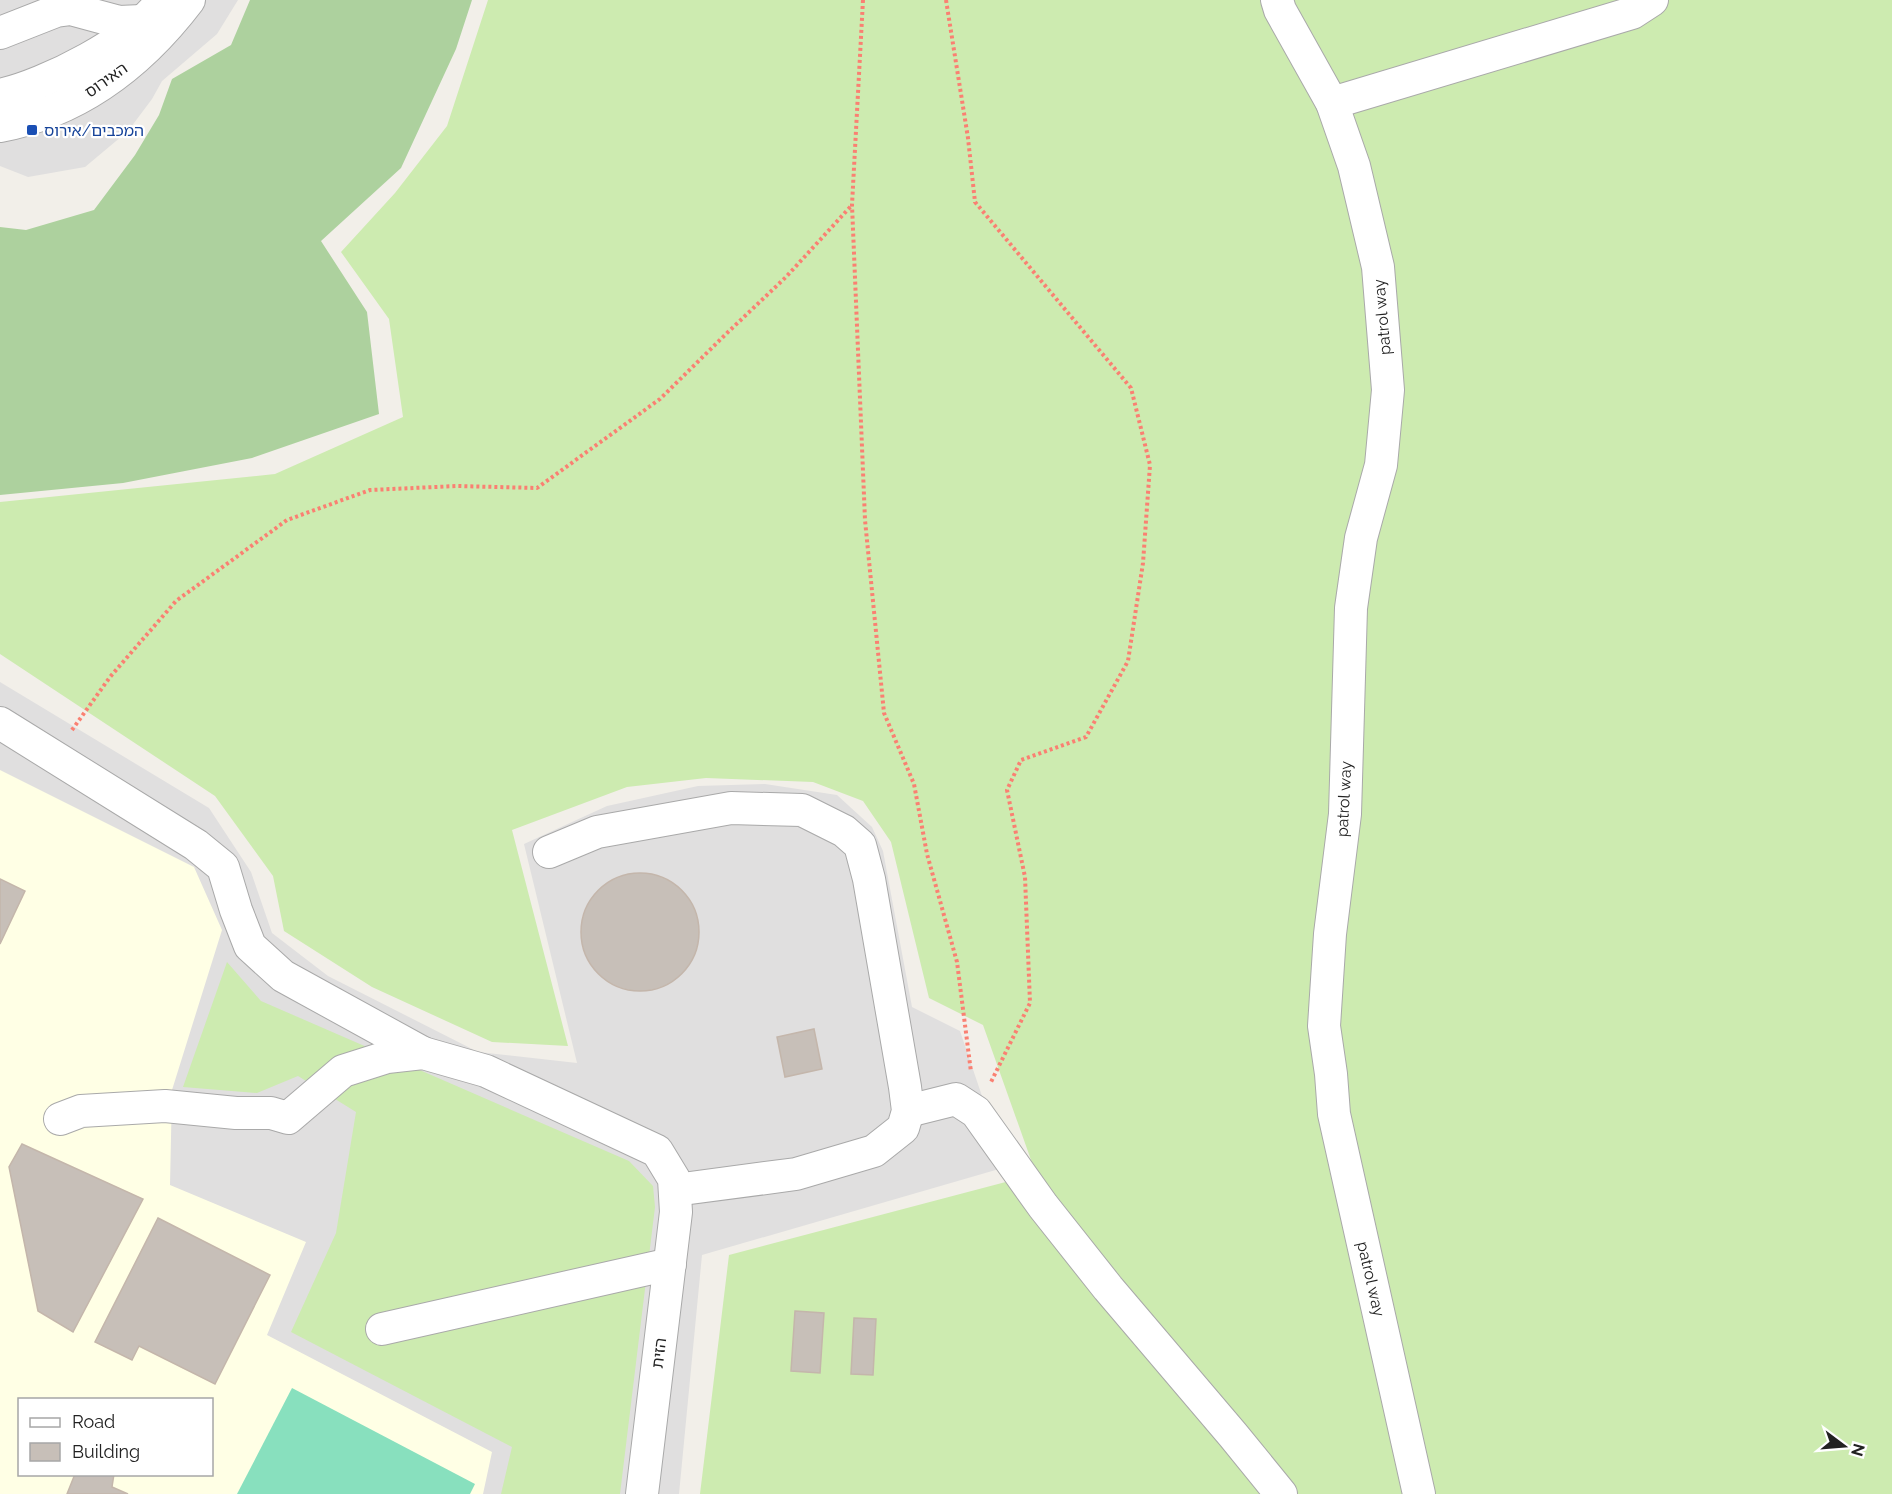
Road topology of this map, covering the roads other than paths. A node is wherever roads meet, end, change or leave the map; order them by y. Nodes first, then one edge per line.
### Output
1 (189, 0) edge
2 (1277, 0) edge
3 (1652, 0) edge
4 (152, 11) edge
5 (0, 33) edge
6 (0, 95) edge
7 (1332, 104) junction
8 (0, 126) edge
9 (3, 725) edge
10 (549, 852) dead end
11 (423, 1053) junction
12 (909, 1111) junction
13 (60, 1119) dead end
14 (676, 1201) junction
15 (670, 1264) junction
16 (382, 1329) dead end
17 (642, 1494) edge
18 (1281, 1494) edge
19 (1419, 1494) edge

1 - 8 street, האירוס
2 - 7 street, patrol way
3 - 7 street
4 - 5 street
4 - 6 street, האירוס
7 - 19 street, patrol way
9 - 11 street
10 - 12 street
11 - 13 street
11 - 14 street
12 - 14 street
12 - 18 street
14 - 15 street, הזית
15 - 16 street
15 - 17 street, הזית

